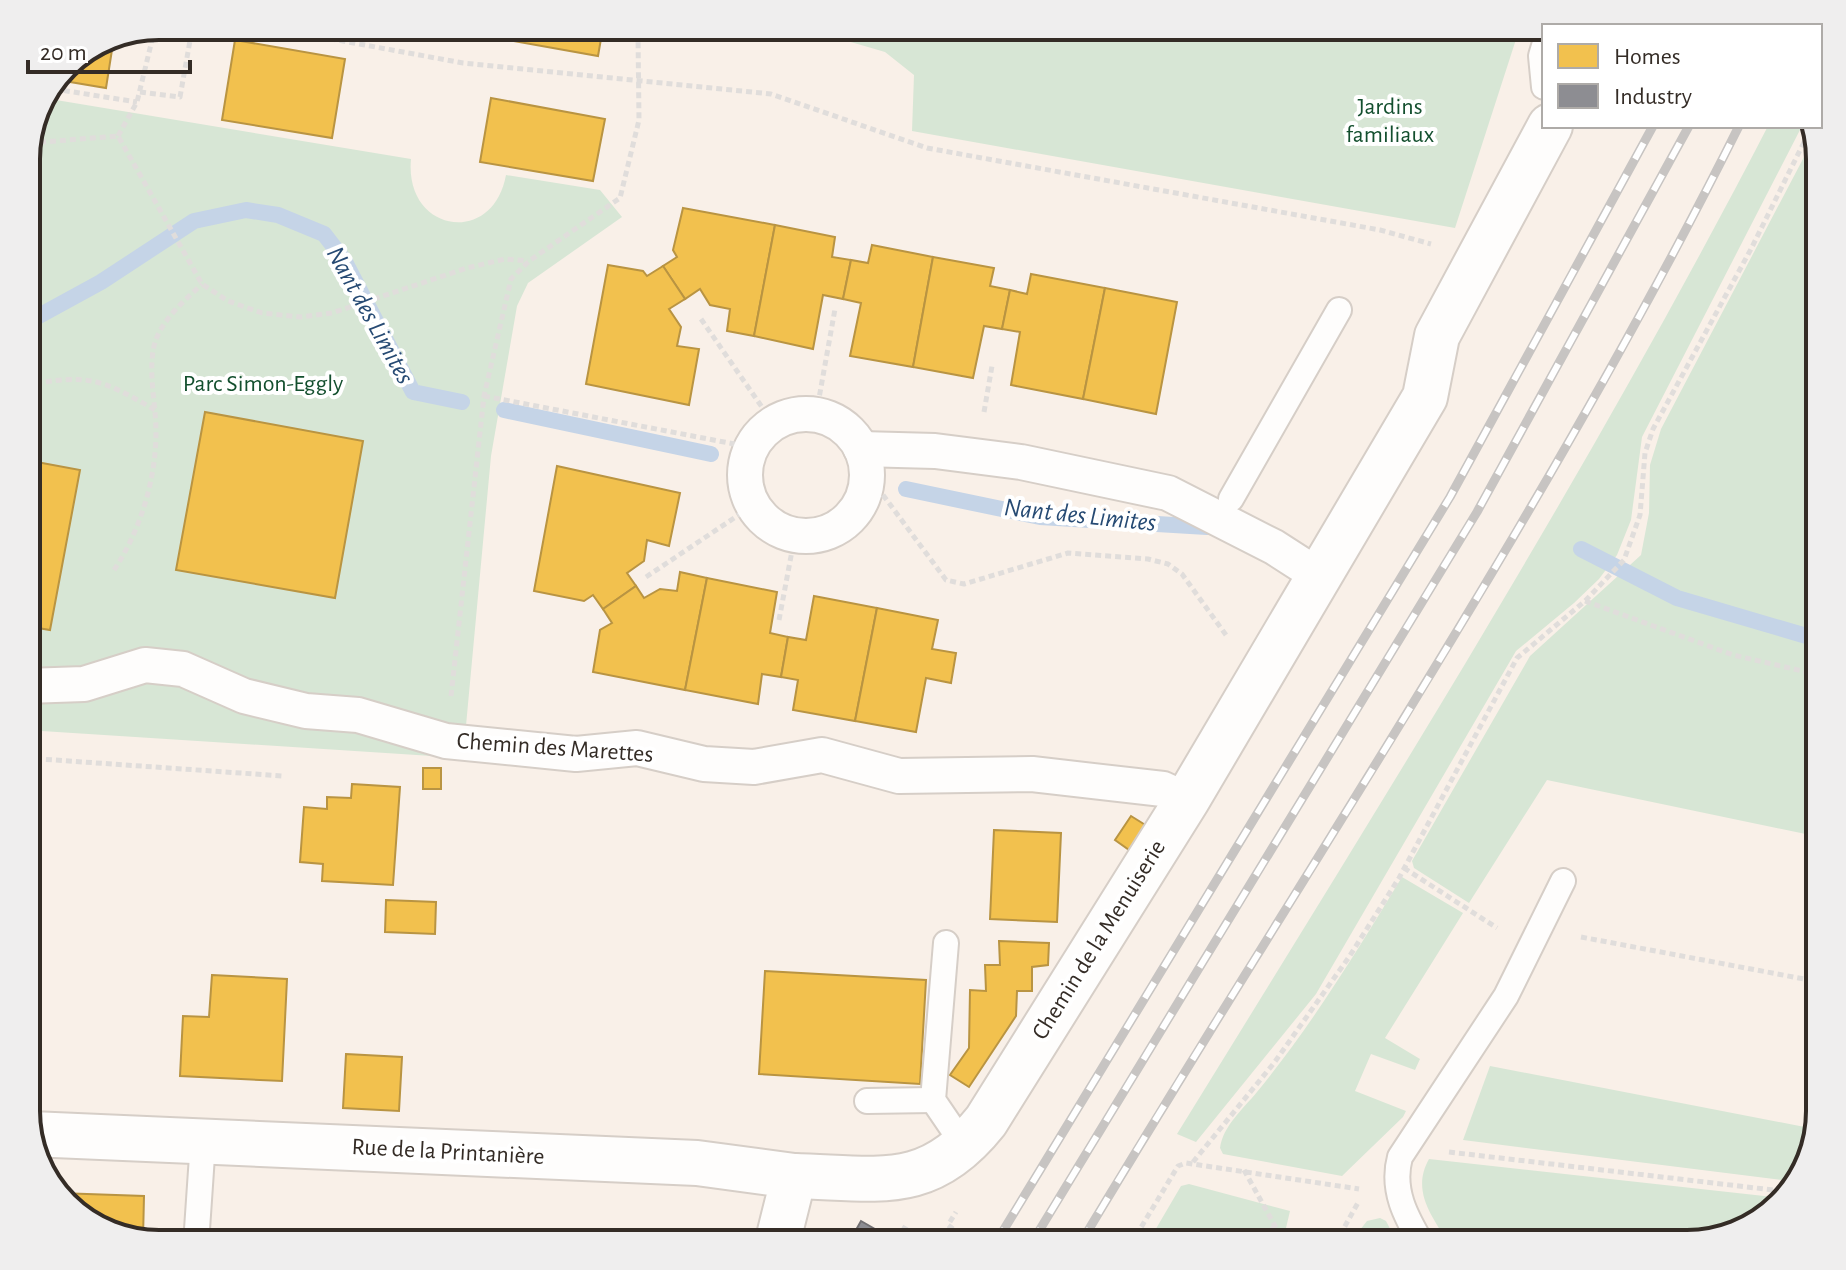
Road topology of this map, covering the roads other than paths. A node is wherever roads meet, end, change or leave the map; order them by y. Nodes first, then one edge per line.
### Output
1 (1548, 128) edge
2 (1339, 310) dead end
3 (864, 462) junction
4 (1231, 499) dead end
5 (1319, 576) junction
6 (40, 686) edge
7 (1187, 800) junction
8 (1563, 881) dead end
9 (946, 943) dead end
10 (933, 1100) junction
11 (867, 1101) dead end
12 (43, 1134) edge
13 (203, 1141) junction
14 (965, 1147) junction
15 (794, 1176) junction
16 (197, 1230) edge
17 (780, 1230) edge
18 (1415, 1230) edge

1 - 5 street, Chemin de la Menuiserie
2 - 4 lane
3 - 3 street
3 - 5 street
5 - 7 street, Chemin de la Menuiserie
6 - 7 street, Chemin des Marettes
7 - 14 street, Chemin de la Menuiserie
8 - 18 lane
9 - 10 lane
10 - 11 lane
10 - 14 lane
12 - 13 street, Rue de la Printanière
13 - 15 street, Rue de la Printanière
13 - 16 lane
14 - 15 street, Chemin de la Menuiserie
15 - 17 street

